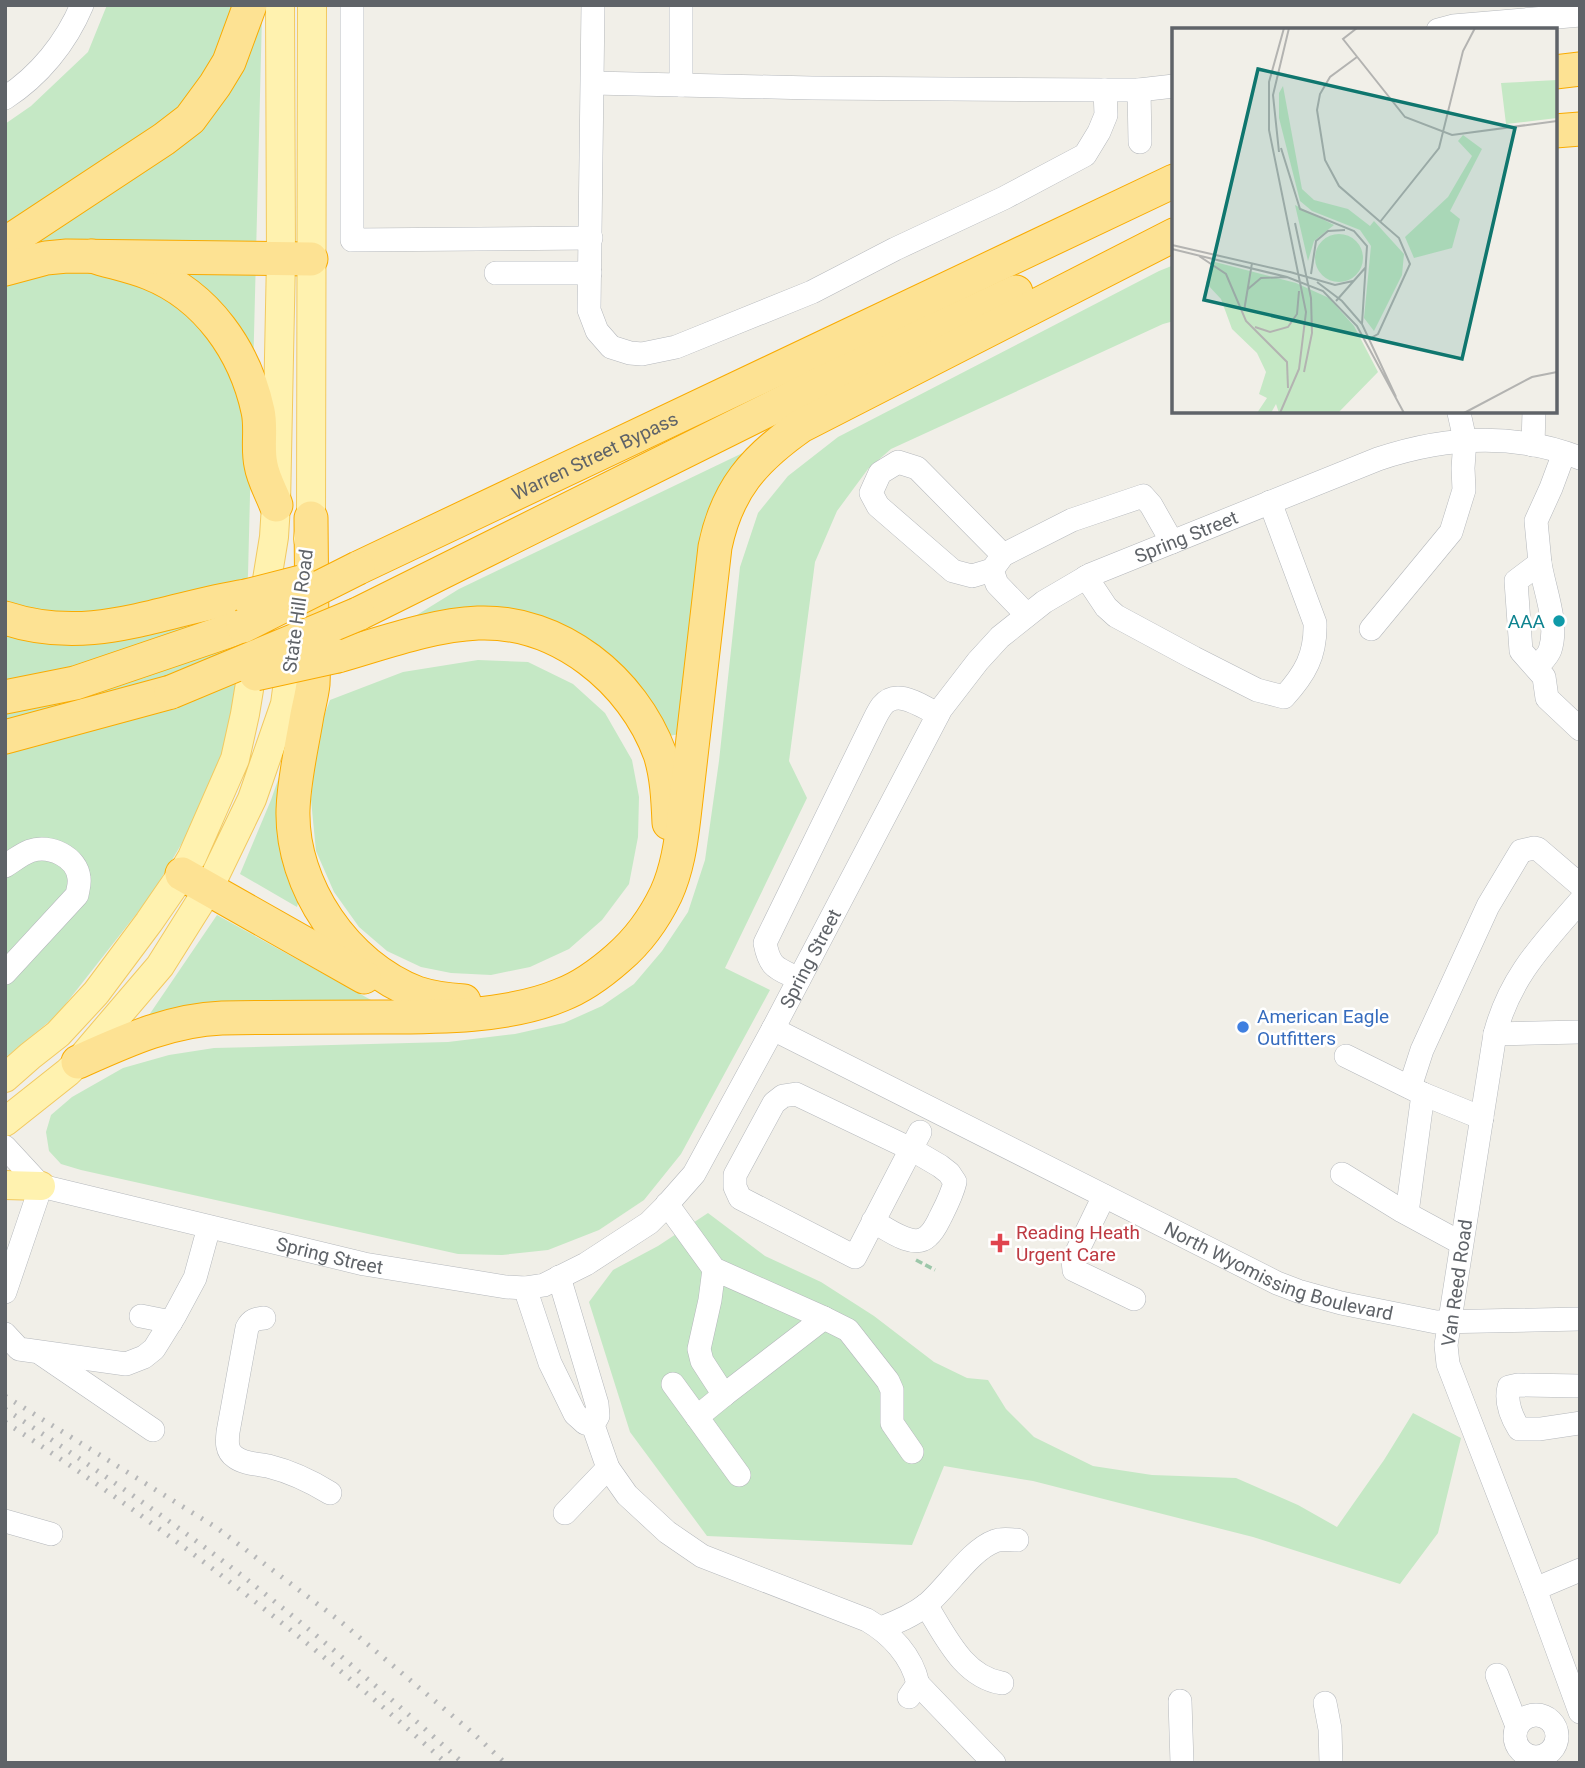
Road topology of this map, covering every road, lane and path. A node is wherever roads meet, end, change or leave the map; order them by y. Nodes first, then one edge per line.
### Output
1 (82, 5) edge
2 (250, 5) edge
3 (280, 5) edge
4 (312, 5) edge
5 (352, 5) edge
6 (593, 5) edge
7 (681, 5) edge
8 (1580, 15) edge
9 (1445, 28) edge
10 (1580, 69) edge
11 (1557, 72) edge
12 (593, 83) junction
13 (681, 85) junction
14 (1172, 86) edge
15 (1105, 90) junction
16 (1139, 90) junction
17 (1580, 92) edge
18 (1557, 94) edge
19 (5, 98) edge
20 (1580, 129) edge
21 (1557, 131) edge
22 (1140, 142) dead end
23 (1557, 144) edge
24 (1580, 145) edge
25 (1172, 182) edge
26 (1172, 226) edge
27 (1172, 236) edge
28 (591, 238) junction
29 (5, 244) edge
30 (296, 250) junction
31 (5, 252) edge
32 (92, 256) junction
33 (5, 269) edge
34 (496, 273) dead end
35 (590, 273) junction
36 (1459, 413) edge
37 (1534, 413) edge
38 (1465, 440) junction
39 (1533, 445) junction
40 (1572, 455) edge
41 (1270, 502) junction
42 (276, 505) junction
43 (311, 519) junction
44 (1172, 542) junction
45 (998, 563) junction
46 (1540, 563) junction
47 (1086, 577) junction
48 (244, 611) junction
49 (1027, 615) junction
50 (5, 618) edge
51 (1371, 629) dead end
52 (1536, 667) junction
53 (171, 692) junction
54 (5, 698) edge
55 (938, 714) junction
56 (1580, 729) edge
57 (5, 737) edge
58 (5, 866) edge
59 (200, 873) junction
60 (1580, 885) edge
61 (1580, 901) edge
62 (358, 955) junction
63 (5, 972) edge
64 (799, 979) junction
65 (474, 1014) junction
66 (773, 1029) junction
67 (1580, 1032) edge
68 (1495, 1034) junction
69 (1346, 1056) dead end
70 (78, 1062) junction
71 (5, 1078) edge
72 (1416, 1091) junction
73 (1482, 1118) junction
74 (5, 1122) edge
75 (916, 1140) junction
76 (5, 1147) edge
77 (1342, 1174) dead end
78 (5, 1185) edge
79 (41, 1186) junction
80 (1104, 1196) junction
81 (667, 1205) junction
82 (1407, 1213) junction
83 (873, 1221) junction
84 (209, 1227) junction
85 (1461, 1243) junction
86 (714, 1269) junction
87 (559, 1277) junction
88 (525, 1289) junction
89 (5, 1292) edge
90 (1134, 1299) dead end
91 (141, 1315) dead end
92 (264, 1318) dead end
93 (824, 1318) junction
94 (1580, 1320) edge
95 (171, 1322) junction
96 (1448, 1322) junction
97 (5, 1334) edge
98 (37, 1352) junction
99 (673, 1384) dead end
100 (1580, 1386) edge
101 (724, 1395) junction
102 (697, 1417) junction
103 (1580, 1423) edge
104 (593, 1424) junction
105 (153, 1430) dead end
106 (912, 1452) dead end
107 (608, 1468) junction
108 (739, 1475) dead end
109 (330, 1493) dead end
110 (565, 1514) dead end
111 (5, 1521) edge
112 (51, 1534) dead end
113 (1017, 1540) dead end
114 (1580, 1570) edge
115 (1535, 1589) junction
116 (926, 1605) junction
117 (881, 1628) junction
118 (1497, 1675) dead end
119 (1002, 1683) dead end
120 (1180, 1701) dead end
121 (1325, 1703) dead end
122 (1580, 1712) edge
123 (1580, 1721) edge
124 (1517, 1726) junction
125 (1556, 1730) junction
126 (1529, 1759) edge
127 (994, 1763) edge
128 (1182, 1763) edge
129 (1331, 1763) edge

1 - 19 street
2 - 29 highway
3 - 30 main road, State Hill Road
4 - 30 main road, State Hill Road
5 - 28 street
6 - 12 street
7 - 13 street
8 - 9 street
10 - 11 highway
12 - 13 street
12 - 28 street
13 - 15 street
14 - 16 street
15 - 16 street
15 - 35 street
16 - 22 street
17 - 18 highway
20 - 21 highway
23 - 24 highway
25 - 48 highway, Warren Street Bypass, bridge
26 - 53 highway, Warren Street Bypass, bridge
27 - 65 highway
28 - 35 street
30 - 31 highway
30 - 32 highway
30 - 42 main road, State Hill Road
30 - 43 main road, State Hill Road
32 - 33 highway
32 - 42 highway
34 - 35 street
36 - 38 street
37 - 39 street
38 - 39 street, Spring Street
38 - 41 street, Spring Street
38 - 51 street
39 - 40 street, Spring Street
40 - 46 street
41 - 44 street, Spring Street
41 - 47 street
42 - 59 main road, State Hill Road
43 - 59 main road, State Hill Road
43 - 62 highway
44 - 45 street
44 - 47 street, Spring Street
45 - 45 street
45 - 49 street
46 - 52 street
46 - 52 street
47 - 49 street, Spring Street
48 - 50 highway
48 - 54 highway, Warren Street Bypass
49 - 55 street, Spring Street
52 - 56 street
53 - 57 highway, Warren Street Bypass
53 - 62 highway, bridge
55 - 64 street, Spring Street
55 - 64 street
58 - 63 street
59 - 62 highway
59 - 65 highway
59 - 70 main road, State Hill Road
59 - 71 main road, State Hill Road
60 - 72 street
61 - 68 street, Van Reed Road
64 - 66 street, Spring Street
65 - 70 highway
66 - 80 street, North Wyomissing Boulevard
66 - 81 street, Spring Street
67 - 68 street
68 - 73 street, Van Reed Road
69 - 72 street
70 - 74 main road, State Hill Road
72 - 73 street
72 - 82 street
73 - 85 street, Van Reed Road
75 - 83 street
75 - 83 street
75 - 83 street
76 - 79 street
77 - 82 street
78 - 79 main road
79 - 84 street, Spring Street
79 - 89 street
80 - 90 street
80 - 96 street, North Wyomissing Boulevard
81 - 86 street
81 - 87 street, Spring Street
82 - 85 street
84 - 88 street, Spring Street
84 - 95 street
85 - 96 street, Van Reed Road
86 - 93 street
86 - 101 street
87 - 88 street, Spring Street
87 - 104 street
88 - 104 street
91 - 95 street
92 - 109 street
93 - 101 street
93 - 106 street
94 - 96 street, North Wyomissing Boulevard
95 - 98 street
96 - 115 street, Van Reed Road
97 - 98 street
98 - 105 street
99 - 102 street
100 - 103 street
101 - 102 street
102 - 108 street
104 - 107 street
107 - 110 street
107 - 117 street
111 - 112 street
113 - 116 street
114 - 115 street
115 - 122 street, Van Reed Road
116 - 117 street
116 - 119 street
117 - 127 street
118 - 124 street
120 - 128 street
121 - 129 street
123 - 125 street
124 - 125 street
124 - 126 street
125 - 126 street

